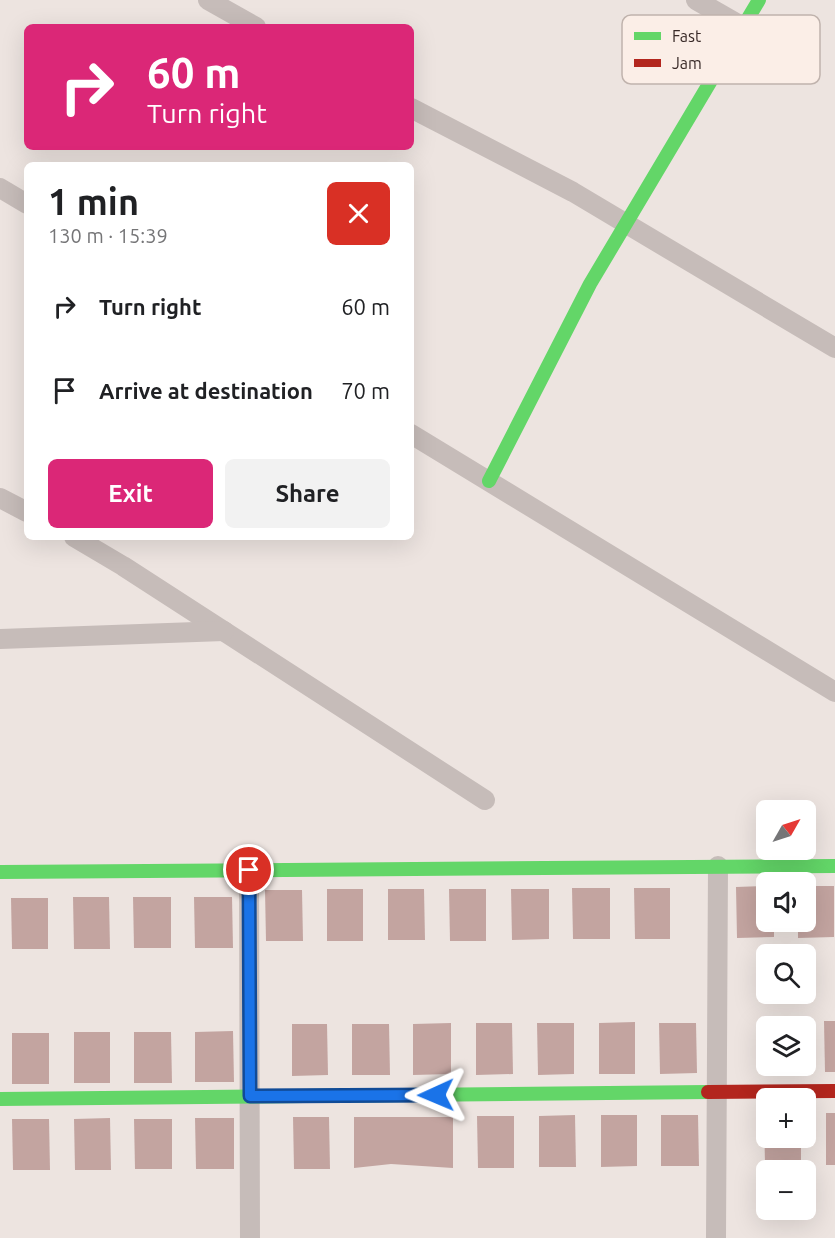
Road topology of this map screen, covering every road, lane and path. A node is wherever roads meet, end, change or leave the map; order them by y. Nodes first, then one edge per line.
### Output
1 (208, 0) edge
2 (696, 0) edge
3 (759, 0) edge
4 (722, 15) edge
5 (750, 15) edge
6 (251, 24) edge
7 (709, 84) edge
8 (414, 110) edge
9 (0, 188) edge
10 (24, 202) edge
11 (626, 224) junction
12 (835, 348) edge
13 (414, 436) edge
14 (489, 481) junction
15 (0, 498) edge
16 (24, 510) edge
17 (79, 540) edge
18 (224, 631) junction
19 (0, 639) edge
20 (835, 692) edge
21 (485, 800) dead end
22 (718, 866) junction
23 (835, 866) edge
24 (249, 870) junction
25 (0, 872) edge
26 (835, 1091) edge
27 (716, 1092) junction
28 (250, 1096) junction
29 (0, 1099) edge
30 (250, 1238) edge
31 (716, 1238) edge

1 - 6 street
2 - 4 street
3 - 5 street
7 - 11 street
8 - 11 street
9 - 10 street
11 - 12 street
11 - 14 street
13 - 14 street
14 - 20 street
15 - 16 street
17 - 18 street
18 - 19 street
18 - 21 street
22 - 23 street
22 - 24 street
22 - 27 street
24 - 25 street
24 - 28 street
26 - 27 street
27 - 28 street
27 - 31 street
28 - 29 street
28 - 30 street

